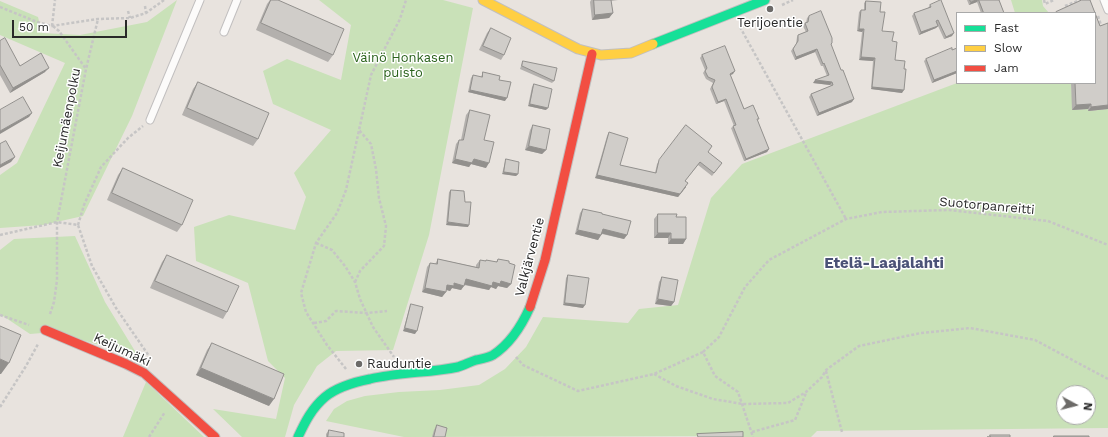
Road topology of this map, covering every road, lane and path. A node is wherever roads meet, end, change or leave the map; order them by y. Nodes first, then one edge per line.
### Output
1 (55, 0) edge
2 (164, 0) edge
3 (200, 0) edge
4 (237, 0) edge
5 (406, 0) edge
6 (484, 0) edge
7 (765, 0) edge
8 (1044, 0) edge
9 (1054, 0) edge
10 (1080, 0) edge
11 (1104, 0) edge
12 (145, 6) dead end
13 (1066, 6) edge
14 (0, 7) edge
15 (1108, 10) edge
16 (128, 11) dead end
17 (146, 13) junction
18 (732, 13) junction
19 (130, 18) junction
20 (98, 19) junction
21 (52, 26) junction
22 (224, 32) dead end
23 (592, 54) junction
24 (86, 69) junction
25 (150, 120) joint
26 (359, 130) junction
27 (846, 219) junction
28 (57, 222) junction
29 (78, 225) junction
30 (0, 235) edge
31 (316, 243) junction
32 (1108, 245) edge
33 (355, 282) junction
34 (387, 311) dead end
35 (366, 312) junction
36 (0, 315) edge
37 (314, 323) junction
38 (45, 330) joint
39 (703, 352) junction
40 (150, 356) dead end
41 (514, 356) dead end
42 (390, 360) dead end
43 (352, 366) dead end
44 (346, 367) junction
45 (826, 370) junction
46 (339, 371) dead end
47 (654, 374) junction
48 (1108, 379) edge
49 (349, 384) junction
50 (806, 392) junction
51 (174, 399) junction
52 (742, 404) junction
53 (752, 432) junction
54 (842, 432) dead end
55 (149, 437) edge
56 (215, 437) edge
57 (298, 437) edge
58 (753, 437) edge

1 - 21 path
2 - 17 path
3 - 25 lane
4 - 22 lane
5 - 26 path
6 - 23 street
7 - 18 street
8 - 9 path
10 - 13 path
11 - 15 lane
12 - 17 path
14 - 21 path
16 - 19 path
17 - 19 path
18 - 23 street
18 - 27 path
19 - 20 path
20 - 21 path
20 - 24 path, Keijumäenpolku
21 - 24 path
23 - 49 street, Valkjärventie
24 - 28 path, Keijumäenpolku
25 - 29 path
26 - 31 path
26 - 33 path
27 - 32 path, Suotorpanreitti
27 - 39 path, Suotorpanreitti
28 - 29 path
28 - 30 path
29 - 40 path
31 - 33 path
31 - 37 path
33 - 35 path
34 - 35 path
35 - 37 path
35 - 42 path
36 - 38 path
37 - 44 path
38 - 51 street, Keijumäki
39 - 47 path
39 - 52 path
41 - 47 path
43 - 44 path
44 - 46 path
44 - 49 path
45 - 48 path
45 - 50 path
45 - 54 path
47 - 52 path
49 - 57 street, Valkjärventie
50 - 52 path
50 - 53 path
51 - 55 path
51 - 56 street, Keijumäki
52 - 53 path
53 - 58 path

